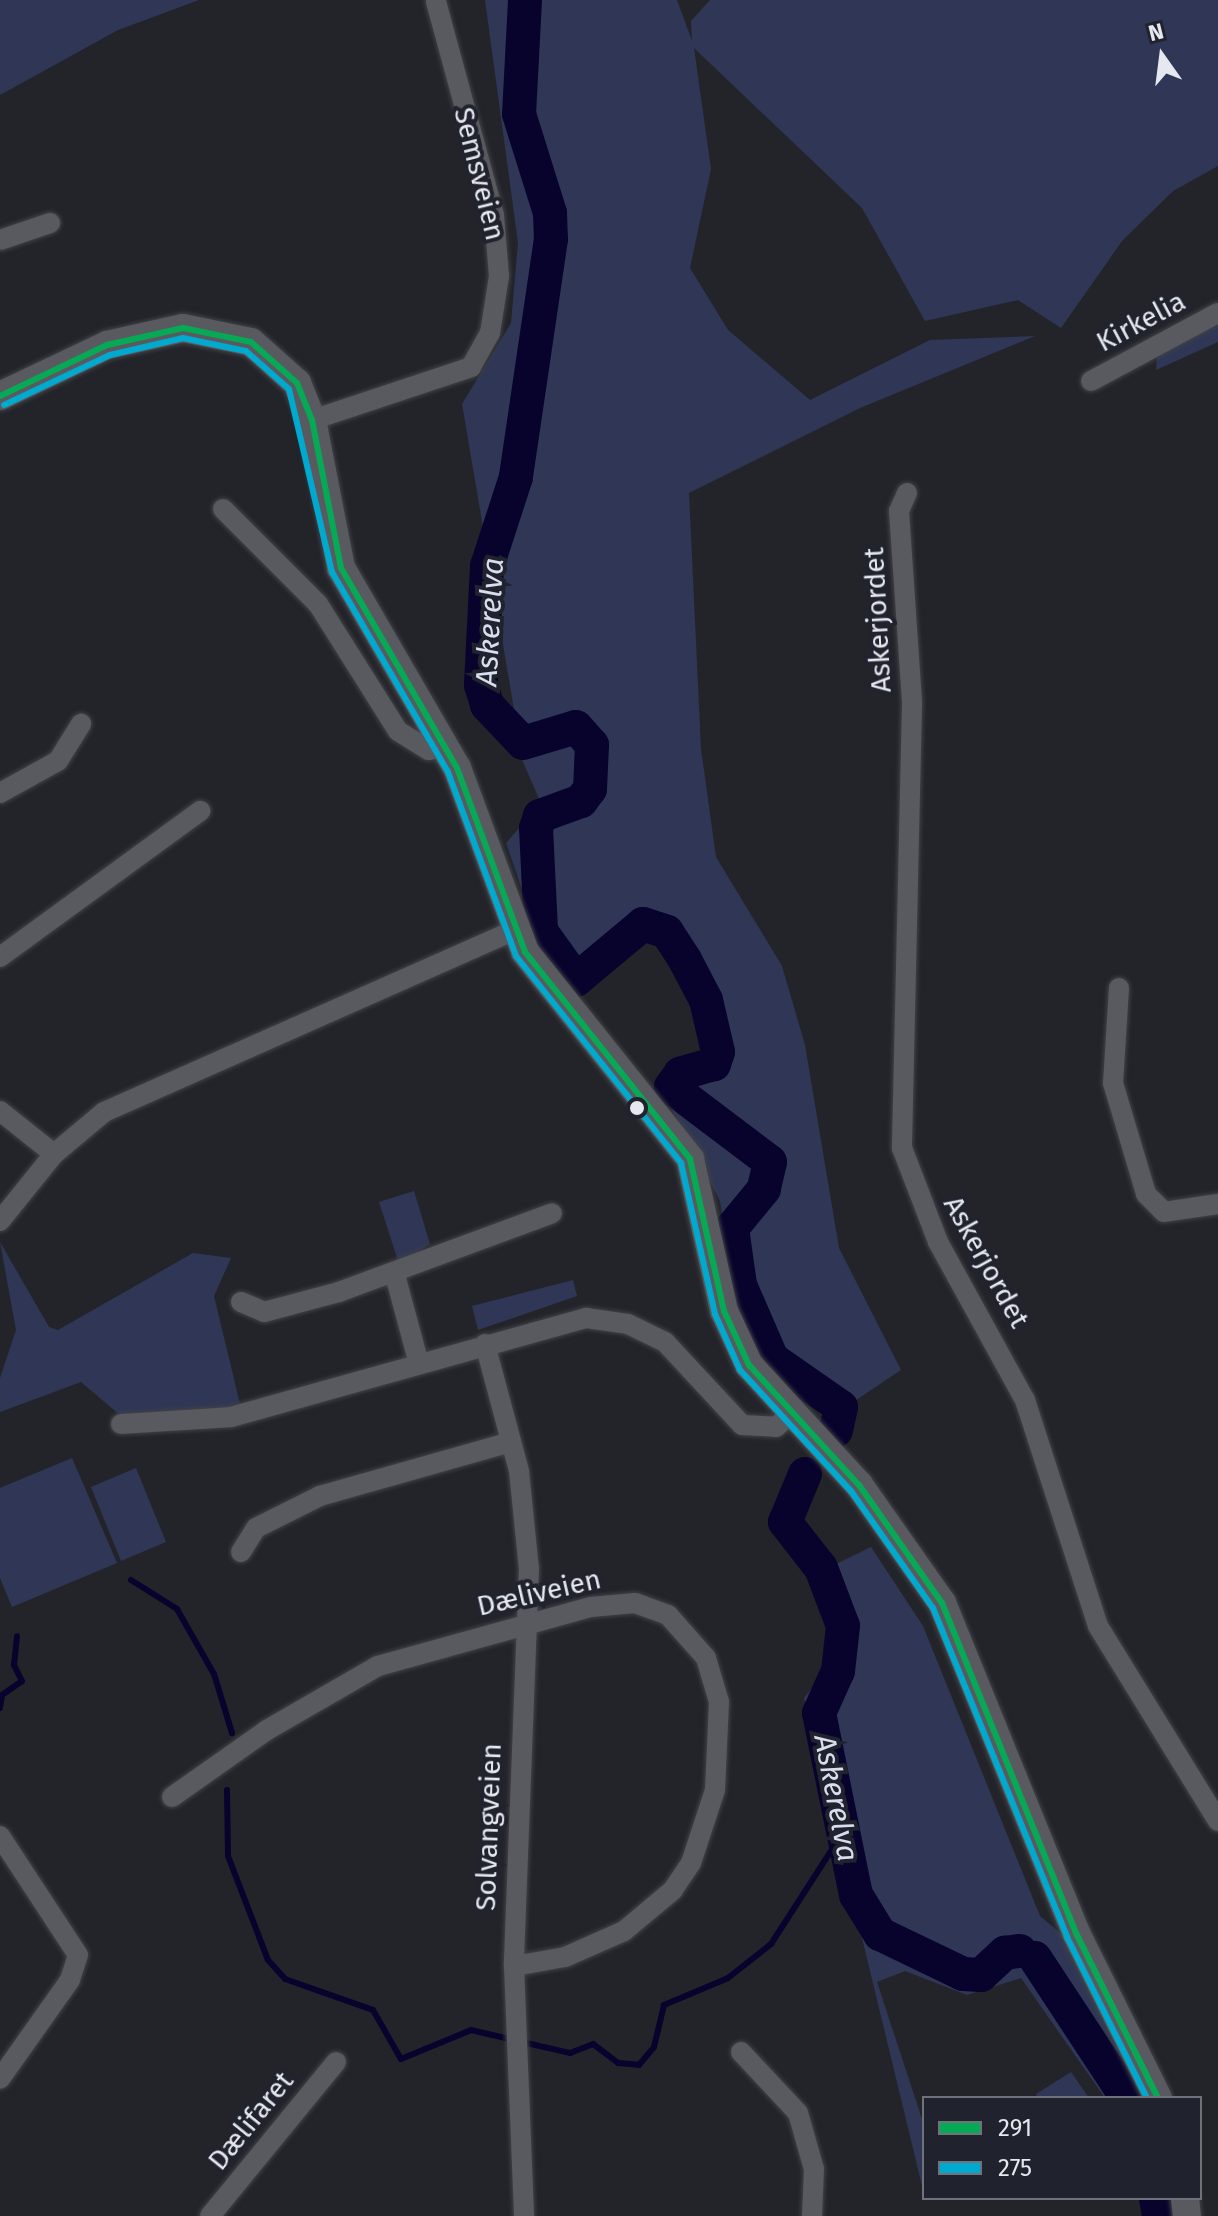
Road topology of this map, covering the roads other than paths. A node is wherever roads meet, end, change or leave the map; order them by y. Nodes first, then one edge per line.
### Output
1 (436, 1) edge
2 (50, 223) dead end
3 (0, 240) edge
4 (1218, 313) edge
5 (1091, 381) dead end
6 (0, 396) edge
7 (312, 420) junction
8 (907, 493) dead end
9 (223, 509) dead end
10 (81, 724) dead end
11 (445, 746) junction
12 (0, 793) edge
13 (200, 811) dead end
14 (514, 930) junction
15 (0, 957) edge
16 (1119, 988) dead end
17 (0, 1111) edge
18 (54, 1154) junction
19 (1218, 1204) edge
20 (552, 1213) dead end
21 (0, 1221) edge
22 (395, 1275) junction
23 (241, 1302) dead end
24 (485, 1344) junction
25 (419, 1364) junction
26 (793, 1412) junction
27 (121, 1424) dead end
28 (511, 1442) junction
29 (241, 1552) dead end
30 (526, 1622) junction
31 (172, 1797) dead end
32 (1218, 1821) edge
33 (0, 1836) edge
34 (514, 1966) junction
35 (741, 2052) dead end
36 (336, 2062) dead end
37 (0, 2079) edge
38 (1157, 2096) edge
39 (210, 2216) edge
40 (524, 2216) edge
41 (812, 2216) edge

1 - 7 street, Semsveien
2 - 3 street
4 - 5 street, Kirkelia
6 - 7 main road
7 - 11 main road
8 - 32 street, Askerjordet
9 - 11 street
10 - 12 street
11 - 14 main road
13 - 15 street
14 - 18 street
14 - 26 main road
16 - 19 street
17 - 18 street
18 - 21 street
20 - 22 street
22 - 23 street
22 - 25 street
24 - 25 street
24 - 26 street
24 - 28 street, Solvangveien
25 - 27 street
26 - 38 main road
28 - 29 street
28 - 30 street, Solvangveien
30 - 31 street, Dæliveien
30 - 34 street, Solvangveien
30 - 34 street, Dæliveien
33 - 37 street
34 - 40 street, Solvangveien
35 - 41 street
36 - 39 street, Dælifaret

